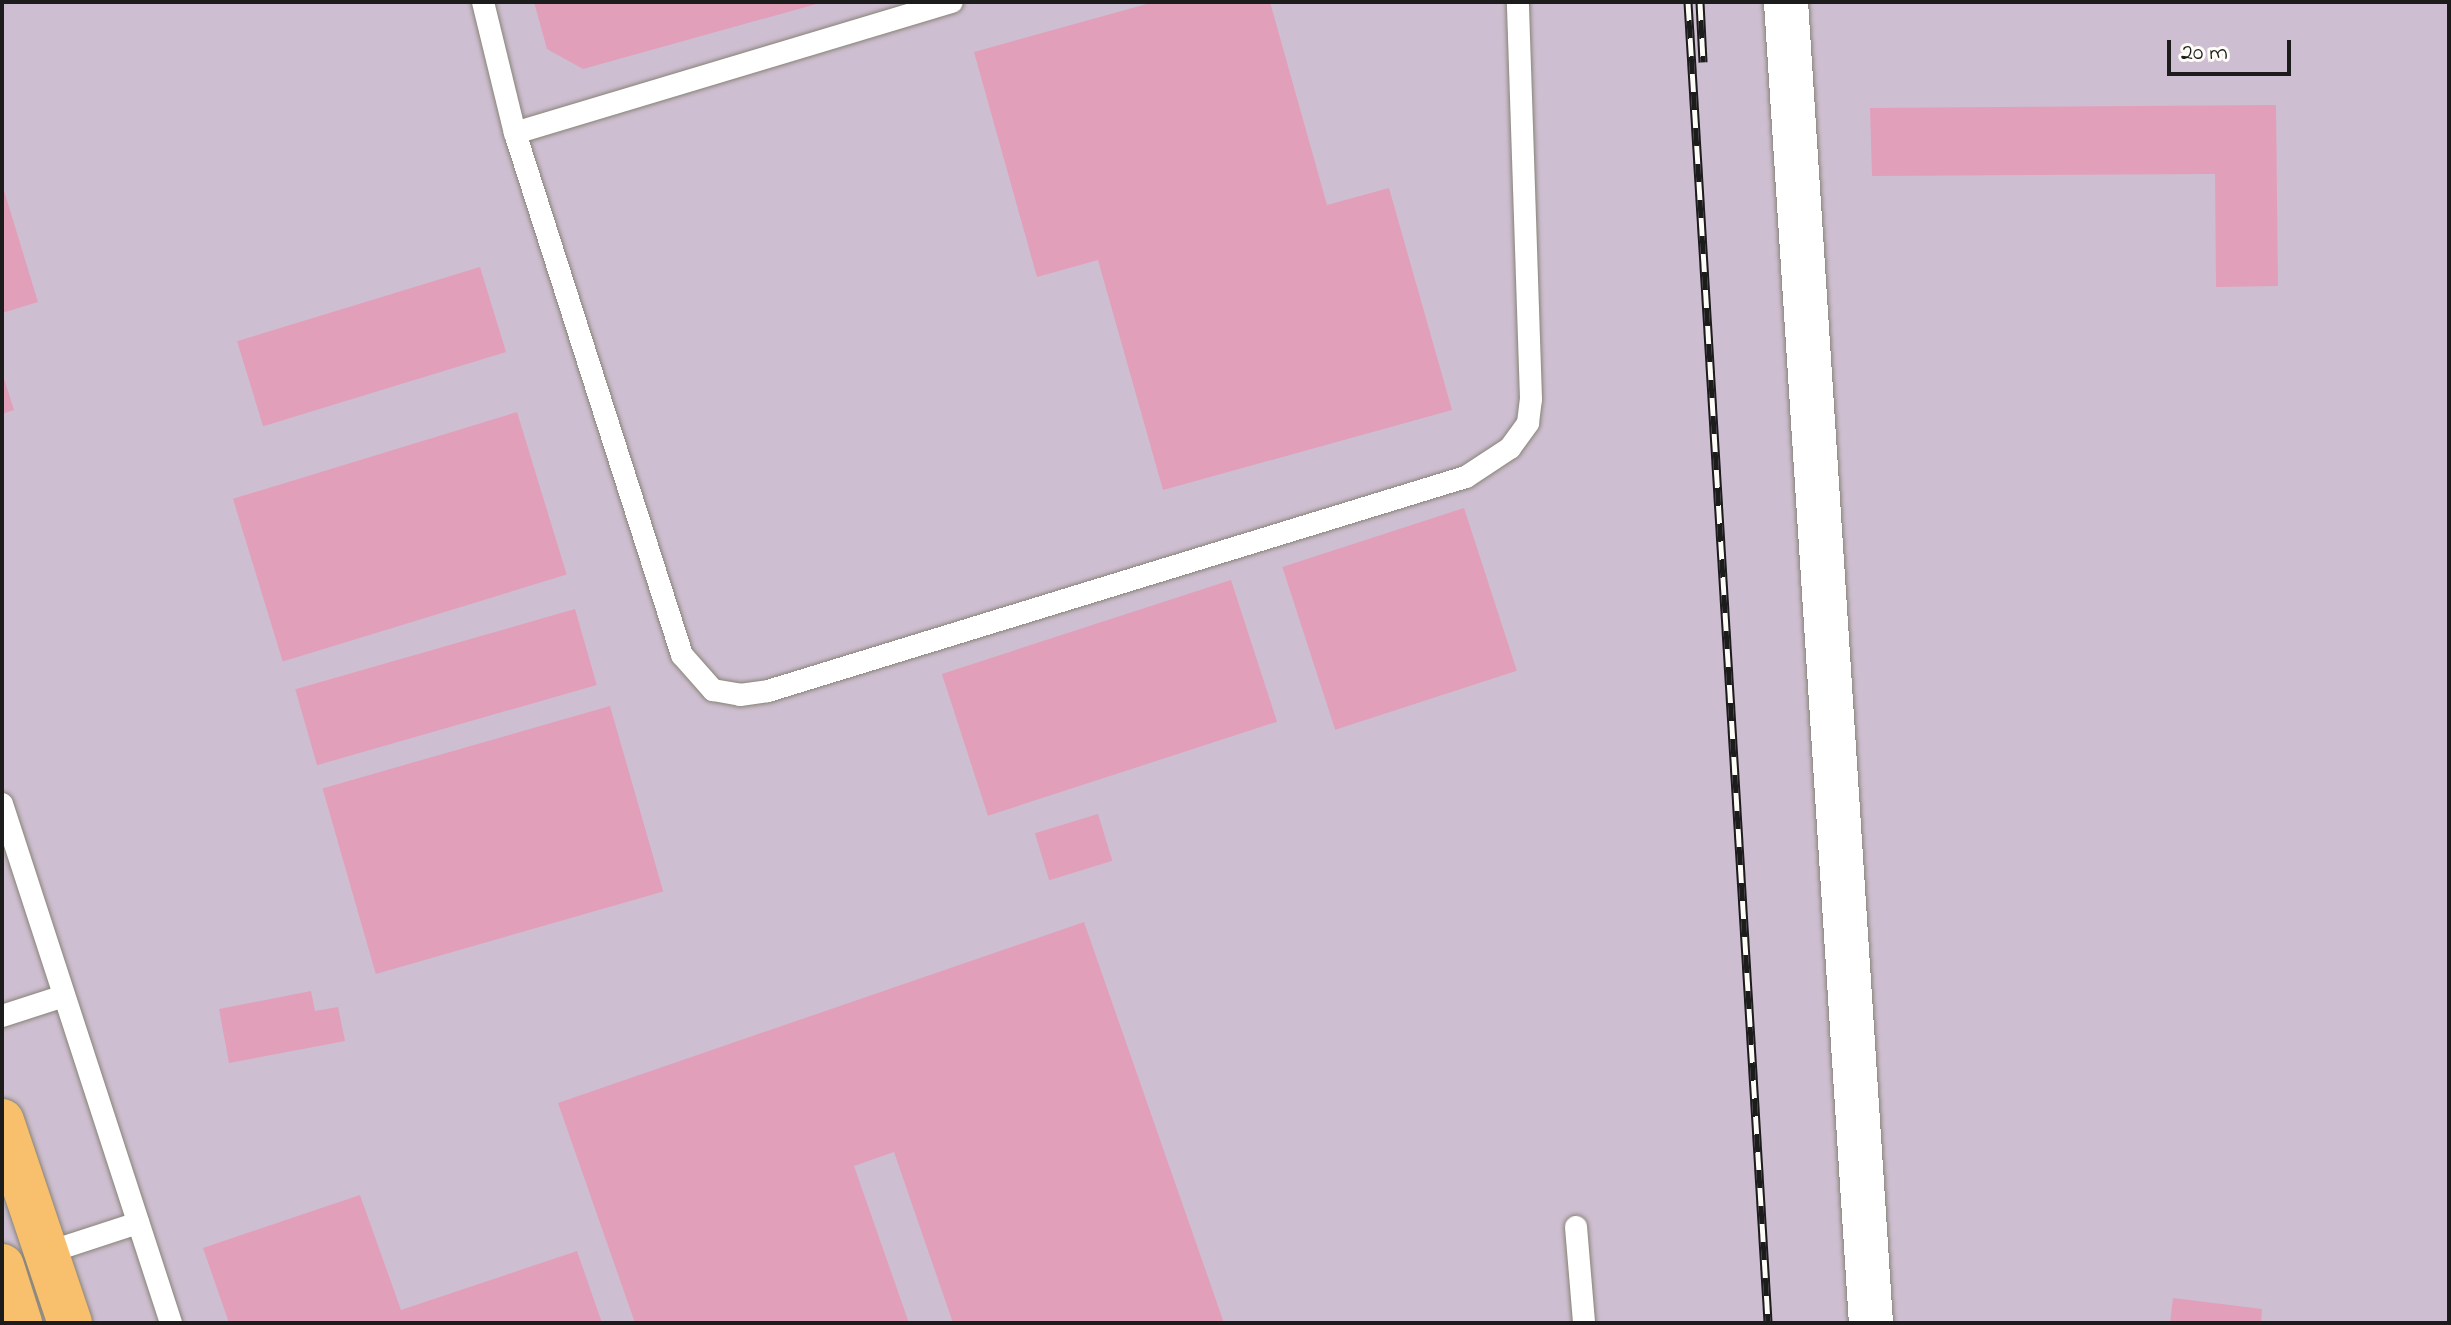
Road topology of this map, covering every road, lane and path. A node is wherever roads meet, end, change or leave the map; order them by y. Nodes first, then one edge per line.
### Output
1 (483, 2) edge
2 (952, 2) edge
3 (1518, 2) edge
4 (1786, 2) edge
5 (915, 7) edge
6 (515, 133) junction
7 (2, 804) edge
8 (10, 853) edge
9 (64, 996) junction
10 (2, 1016) edge
11 (2, 1121) edge
12 (138, 1223) junction
13 (1576, 1227) dead end
14 (46, 1253) junction
15 (2, 1266) edge
16 (20, 1323) edge
17 (70, 1323) edge
18 (171, 1323) edge
19 (1584, 1323) edge
20 (1871, 1323) edge

1 - 6 lane
2 - 5 lane
3 - 6 lane
4 - 20 street
5 - 6 lane
7 - 8 lane
8 - 9 lane
9 - 10 lane
9 - 12 lane
11 - 14 main road
12 - 14 lane
12 - 18 lane
13 - 19 lane
14 - 17 main road
15 - 16 main road

